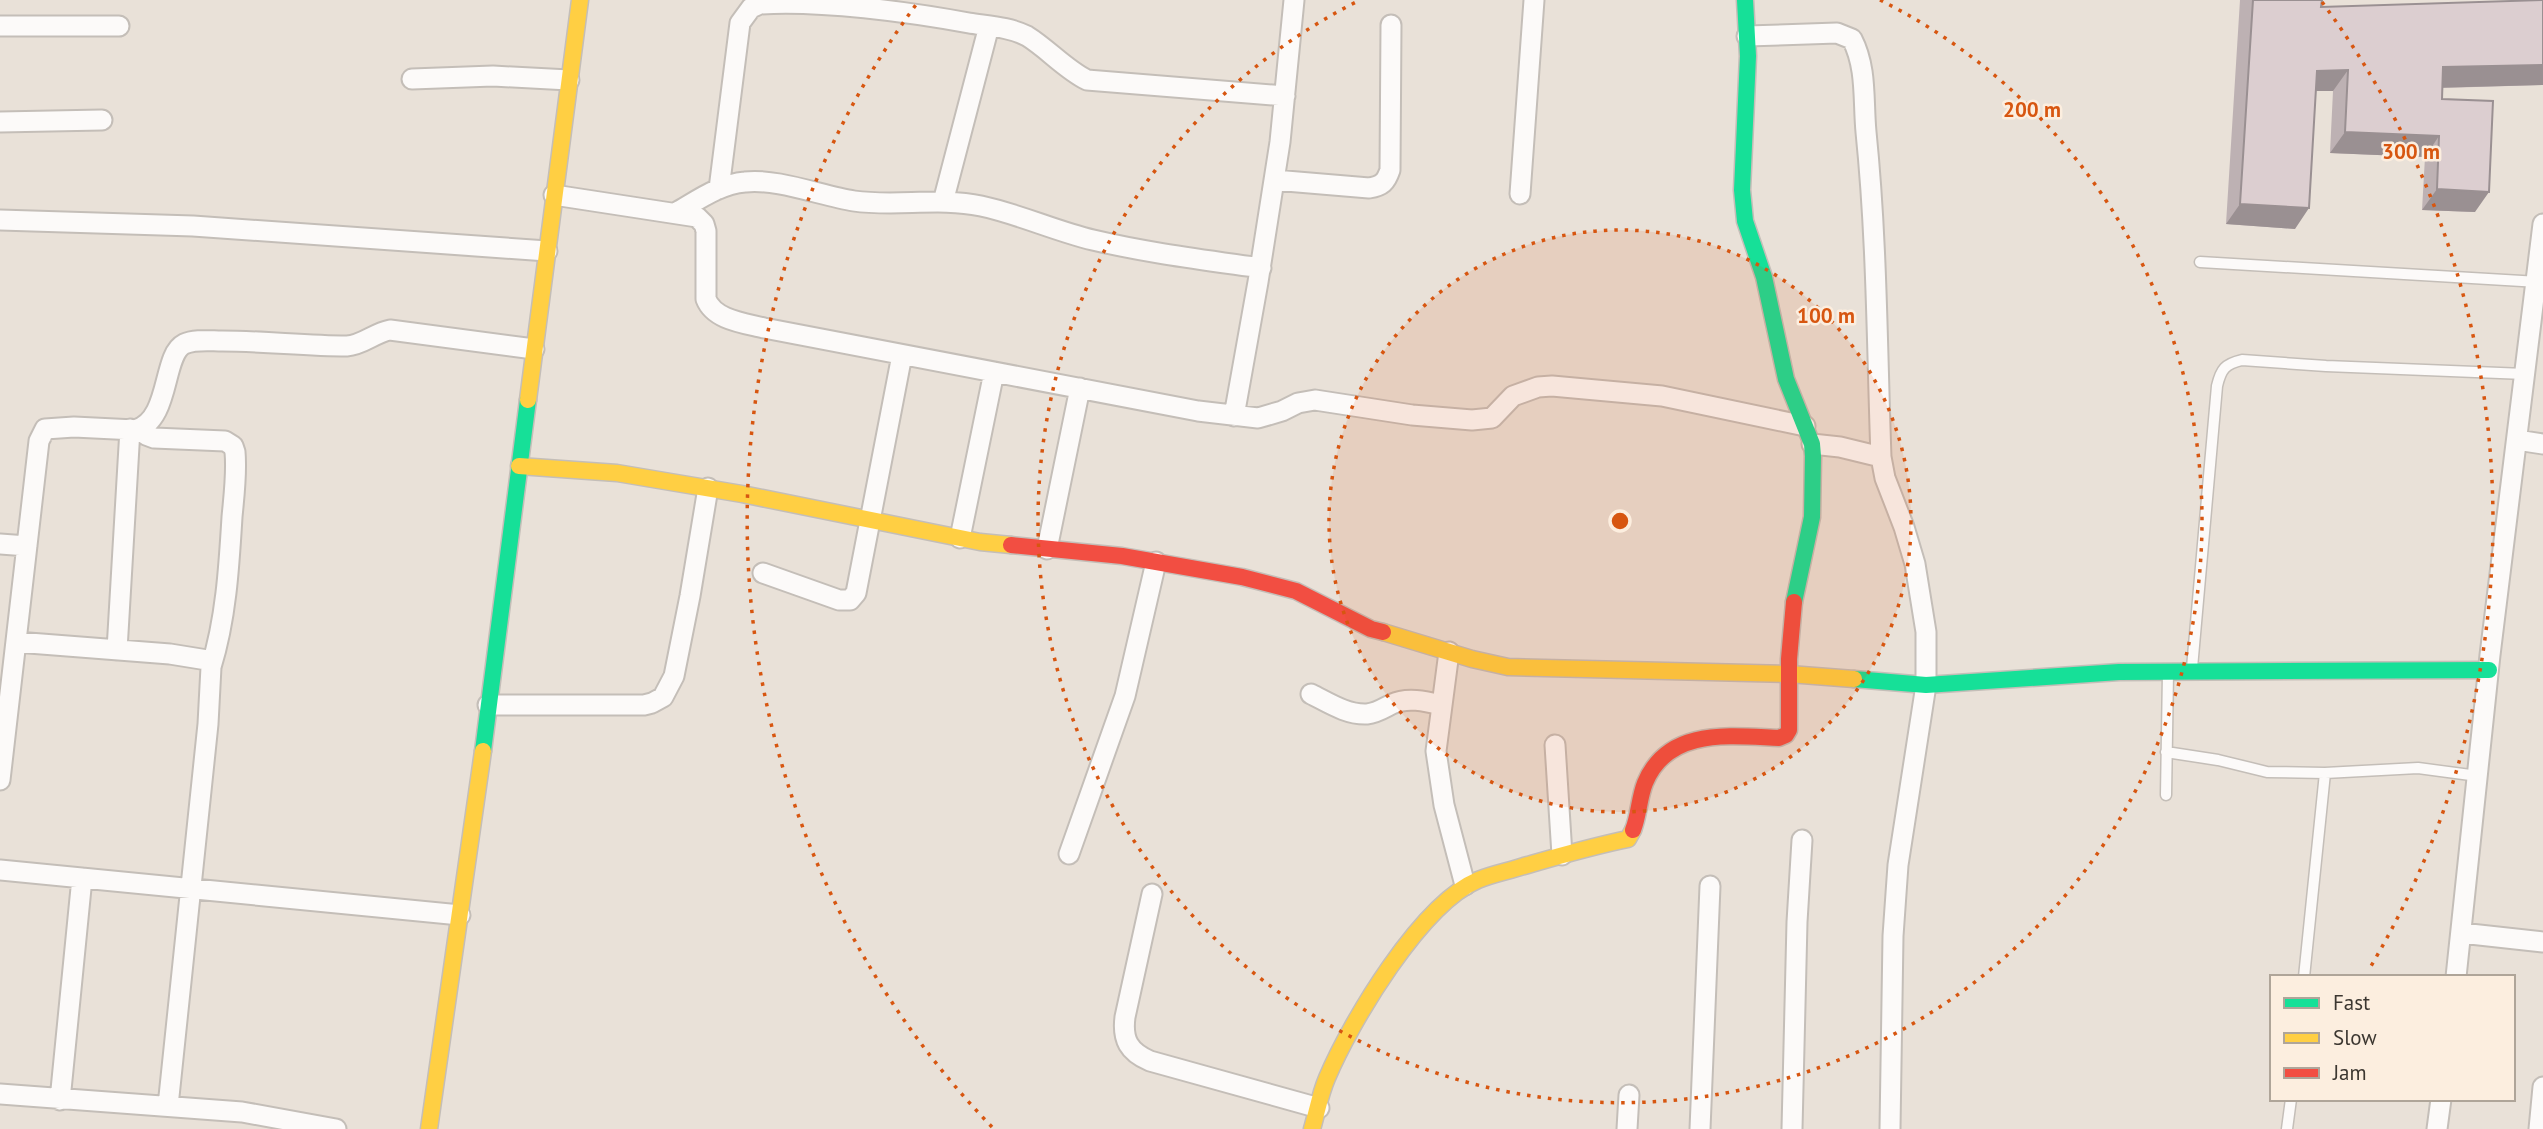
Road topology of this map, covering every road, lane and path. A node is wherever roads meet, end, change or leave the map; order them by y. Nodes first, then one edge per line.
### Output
1 (580, 0) edge
2 (1294, 0) edge
3 (1534, 0) edge
4 (1745, 0) edge
5 (1391, 25) dead end
6 (0, 26) edge
7 (119, 26) dead end
8 (989, 26) junction
9 (1747, 36) junction
10 (412, 79) dead end
11 (569, 79) junction
12 (1284, 96) junction
13 (102, 120) dead end
14 (0, 122) edge
15 (1274, 180) junction
16 (719, 189) junction
17 (1520, 194) dead end
18 (554, 195) junction
19 (943, 202) junction
20 (677, 212) junction
21 (0, 220) edge
22 (2543, 224) edge
23 (547, 251) junction
24 (2200, 262) dead end
25 (1261, 268) junction
26 (2540, 282) edge
27 (534, 349) junction
28 (902, 355) junction
29 (994, 372) junction
30 (2525, 374) junction
31 (1080, 388) junction
32 (1234, 416) junction
33 (136, 429) junction
34 (1808, 435) junction
35 (2517, 440) junction
36 (2543, 444) edge
37 (1881, 457) junction
38 (519, 466) junction
39 (708, 488) junction
40 (871, 520) junction
41 (960, 538) junction
42 (0, 544) edge
43 (27, 546) junction
44 (1048, 549) junction
45 (1156, 562) junction
46 (763, 573) dead end
47 (16, 642) junction
48 (117, 650) junction
49 (1448, 652) junction
50 (211, 667) junction
51 (2489, 670) junction
52 (2168, 672) junction
53 (2192, 672) junction
54 (1789, 674) junction
55 (1926, 685) junction
56 (1311, 694) dead end
57 (488, 705) junction
58 (1441, 705) junction
59 (1555, 745) dead end
60 (2166, 752) junction
61 (2325, 773) junction
62 (2478, 776) junction
63 (0, 780) edge
64 (2166, 795) dead end
65 (1802, 840) dead end
66 (1069, 854) dead end
67 (1562, 855) junction
68 (0, 870) edge
69 (82, 878) junction
70 (1465, 884) junction
71 (1710, 886) dead end
72 (191, 887) junction
73 (1152, 894) dead end
74 (460, 915) junction
75 (2461, 933) junction
76 (2543, 942) edge
77 (2304, 975) edge
78 (2456, 975) edge
79 (2543, 1087) edge
80 (0, 1094) edge
81 (1629, 1096) dead end
82 (60, 1100) junction
83 (2291, 1101) edge
84 (2441, 1101) edge
85 (168, 1106) junction
86 (1319, 1108) junction
87 (336, 1129) edge
88 (429, 1129) edge
89 (1312, 1129) edge
90 (1627, 1129) edge
91 (1700, 1129) edge
92 (1792, 1129) edge
93 (1890, 1129) edge
94 (2287, 1129) edge
95 (2437, 1129) edge
96 (2539, 1129) edge

1 - 11 street
2 - 12 street
3 - 17 street
4 - 9 street
5 - 15 street
6 - 7 street
8 - 12 street
8 - 16 street
8 - 19 street
9 - 34 street
9 - 37 street
10 - 11 street
11 - 18 street
12 - 15 street
13 - 14 street
15 - 25 street
16 - 19 street
16 - 20 street
18 - 20 street
18 - 23 street
19 - 25 street
20 - 28 street
21 - 23 street
22 - 26 street
23 - 27 street
24 - 26 lane
25 - 32 street
26 - 30 street
27 - 33 street
27 - 38 street
28 - 29 street
28 - 40 street
29 - 31 street
29 - 41 street
30 - 35 street
30 - 53 lane
31 - 32 street
31 - 44 street
32 - 34 street
33 - 43 street
33 - 48 street
33 - 50 street
34 - 37 street
34 - 54 street
35 - 36 street
35 - 51 street
37 - 55 street
38 - 39 street
38 - 57 street
39 - 40 street
39 - 57 street
40 - 41 street
40 - 46 street
41 - 44 street
42 - 43 street
43 - 47 street
44 - 45 street
45 - 49 street
45 - 66 street
47 - 48 street
47 - 63 street
48 - 50 street
49 - 54 street
49 - 58 street
50 - 72 street
51 - 53 street
51 - 62 street
52 - 53 street
52 - 55 street
52 - 60 lane
54 - 55 street
54 - 67 street
55 - 93 street
56 - 58 street
57 - 74 street
58 - 70 street
59 - 67 street
60 - 61 lane
60 - 64 lane
61 - 62 lane
61 - 77 lane
62 - 75 street
65 - 92 street
67 - 70 street
68 - 69 street
69 - 72 street
69 - 82 street
70 - 86 street
71 - 91 street
72 - 74 street
72 - 85 street
73 - 86 street
74 - 88 street
75 - 76 street
75 - 78 street
79 - 96 street
80 - 82 street
81 - 90 street
82 - 85 street
83 - 94 lane
84 - 95 street
85 - 87 street
86 - 89 street

